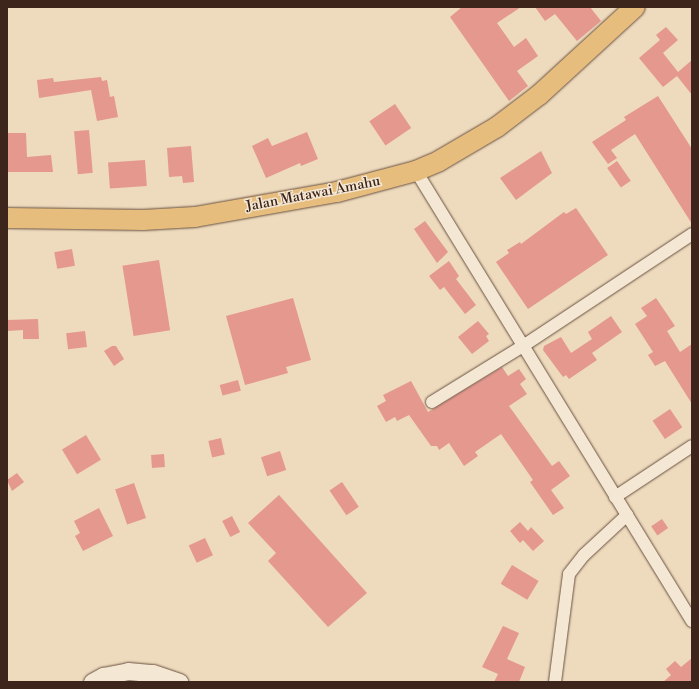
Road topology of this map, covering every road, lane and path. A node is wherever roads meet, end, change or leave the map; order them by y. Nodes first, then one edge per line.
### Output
1 (635, 7) edge
2 (416, 171) junction
3 (7, 218) edge
4 (692, 234) edge
5 (522, 346) junction
6 (432, 402) dead end
7 (692, 446) edge
8 (615, 497) junction
9 (627, 515) junction
10 (692, 621) edge
11 (92, 682) edge
12 (179, 682) edge
13 (555, 682) edge

1 - 2 highway, Jalan Matawai Amahu
2 - 3 highway, Jalan Matawai Amahu
2 - 5 street
4 - 5 street
5 - 6 street
5 - 8 street
7 - 8 street
8 - 9 street
9 - 10 street
9 - 13 street
11 - 12 main road

